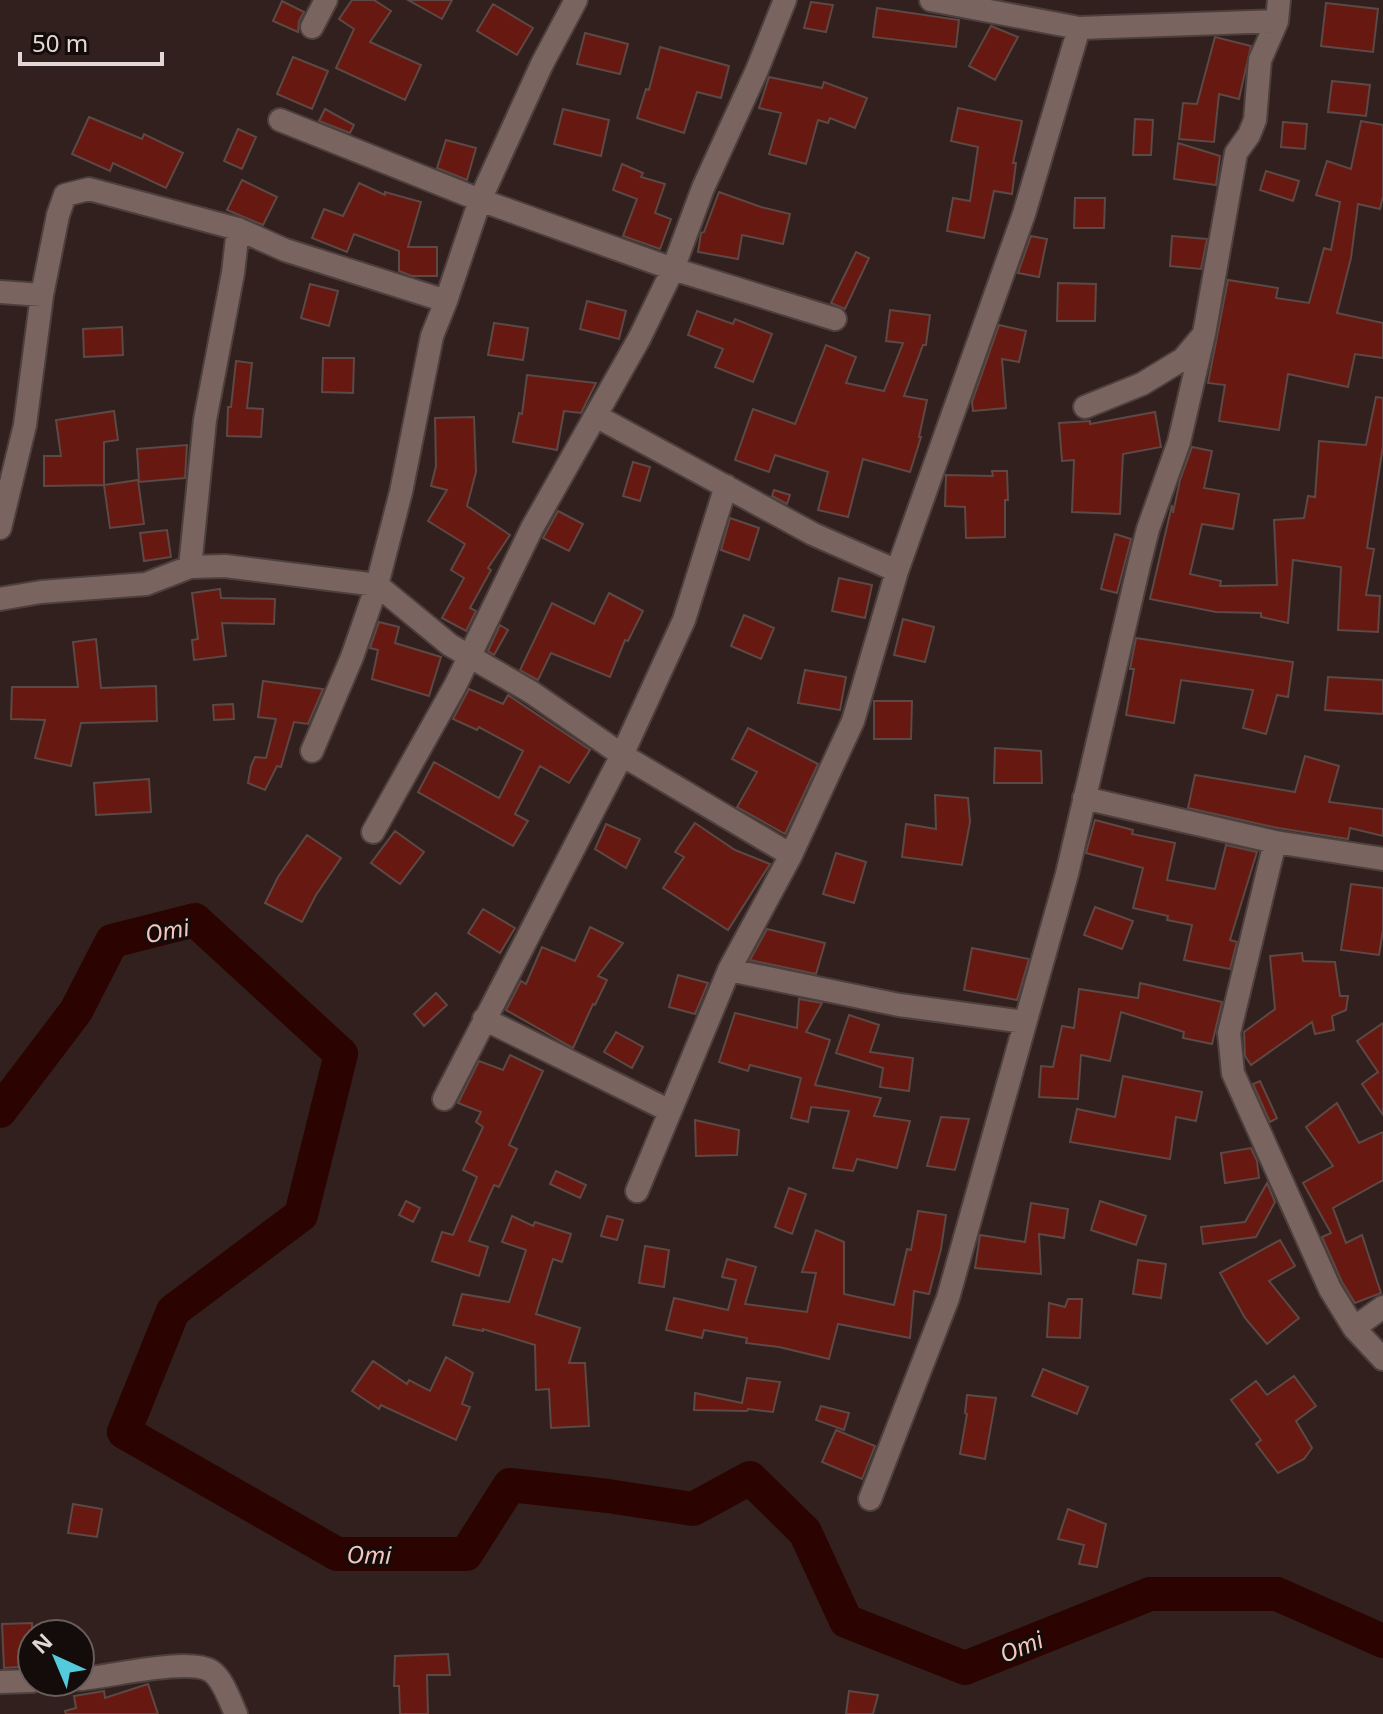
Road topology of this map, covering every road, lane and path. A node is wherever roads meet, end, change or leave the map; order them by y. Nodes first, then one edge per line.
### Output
1 (326, 0) edge
2 (576, 0) edge
3 (785, 0) edge
4 (931, 0) edge
5 (1278, 10) edge
6 (312, 27) dead end
7 (1079, 28) junction
8 (280, 120) dead end
9 (480, 200) junction
10 (238, 229) junction
11 (673, 269) junction
12 (0, 292) edge
13 (42, 295) junction
14 (446, 301) junction
15 (835, 319) dead end
16 (1204, 334) junction
17 (1085, 407) dead end
18 (596, 416) junction
19 (726, 486) junction
20 (0, 528) edge
21 (190, 567) junction
22 (897, 571) junction
23 (377, 585) junction
24 (0, 599) edge
25 (470, 656) junction
26 (312, 751) dead end
27 (622, 755) junction
28 (1084, 798) junction
29 (373, 832) dead end
30 (1275, 842) junction
31 (791, 855) junction
32 (1383, 859) edge
33 (729, 970) junction
34 (484, 1019) junction
35 (1024, 1022) junction
36 (444, 1099) dead end
37 (670, 1111) junction
38 (637, 1191) dead end
39 (1383, 1307) edge
40 (1354, 1328) junction
41 (1383, 1359) edge
42 (870, 1499) dead end
43 (96, 1677) edge
44 (236, 1714) edge

1 - 6 street
2 - 9 street
3 - 11 street
4 - 7 street
5 - 7 street
5 - 16 street
7 - 22 street
8 - 9 street
9 - 11 street
9 - 14 street
10 - 13 street
10 - 14 street
10 - 21 street
11 - 15 street
11 - 18 street
12 - 13 street
13 - 20 street
14 - 23 street
16 - 17 street
16 - 28 street
18 - 19 street
18 - 25 street
19 - 22 street
19 - 27 street
21 - 23 street
21 - 24 street
22 - 31 street
23 - 25 street
23 - 26 street
25 - 27 street
25 - 29 street
27 - 31 street
27 - 34 street
28 - 30 street
28 - 35 street
30 - 32 street
30 - 40 street
31 - 33 street
33 - 35 street
33 - 37 street
34 - 36 street
34 - 37 street
35 - 42 street
37 - 38 street
39 - 40 street
40 - 41 street
43 - 44 street

